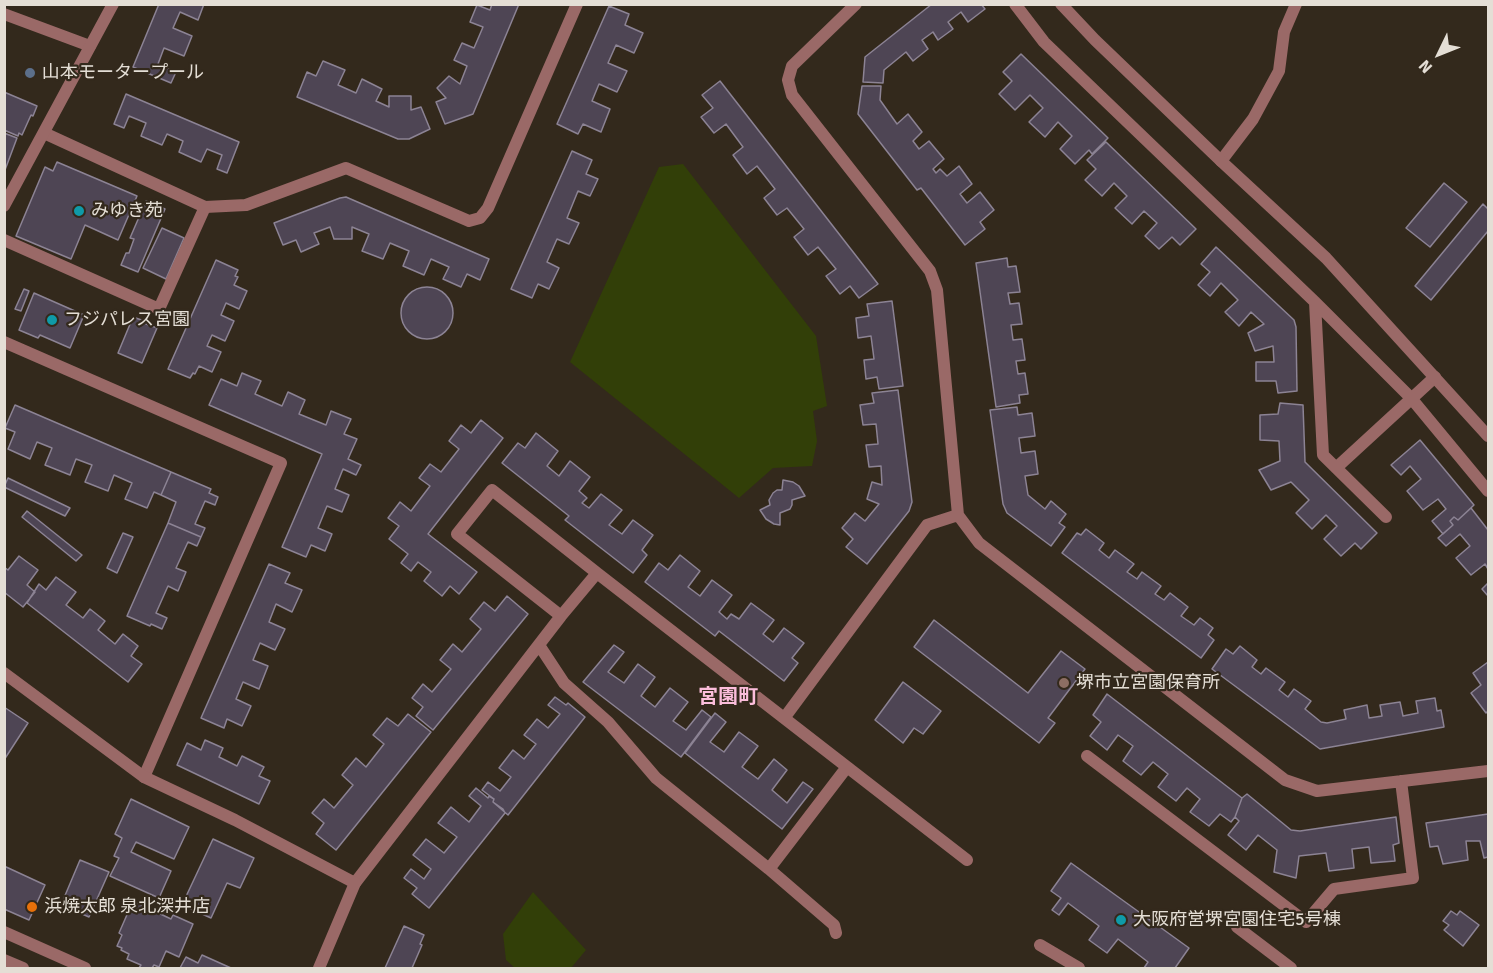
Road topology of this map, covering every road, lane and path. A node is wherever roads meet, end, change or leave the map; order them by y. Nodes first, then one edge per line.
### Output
1 (113, 4) edge
2 (577, 4) edge
3 (856, 4) edge
4 (1061, 4) edge
5 (1296, 4) edge
6 (1017, 5) edge
7 (4, 14) edge
8 (90, 46) junction
9 (44, 133) junction
10 (1221, 161) junction
11 (10, 184) edge
12 (4, 206) edge
13 (205, 207) junction
14 (4, 240) edge
15 (1315, 302) junction
16 (4, 342) edge
17 (1435, 377) junction
18 (1411, 398) junction
19 (1488, 436) edge
20 (1336, 468) junction
21 (1488, 491) edge
22 (958, 514) junction
23 (1386, 517) dead end
24 (597, 573) junction
25 (561, 616) junction
26 (539, 645) junction
27 (4, 673) edge
28 (785, 717) junction
29 (1087, 756) dead end
30 (847, 766) junction
31 (1488, 771) edge
32 (144, 777) junction
33 (1401, 781) junction
34 (967, 860) dead end
35 (769, 869) junction
36 (356, 883) junction
37 (1237, 927) dead end
38 (4, 932) edge
39 (836, 933) dead end
40 (1040, 945) dead end
41 (4, 960) edge
42 (23, 969) edge
43 (85, 969) edge
44 (320, 969) edge
45 (1079, 969) edge
46 (1291, 969) edge

1 - 8 street
2 - 13 street
3 - 22 street
4 - 10 street
5 - 10 street
6 - 15 street
7 - 8 street
8 - 9 street
9 - 11 street
9 - 13 street
10 - 17 street
11 - 12 street
13 - 14 street
15 - 18 street
15 - 20 street
16 - 32 street
17 - 18 street
17 - 19 street
18 - 20 street
18 - 21 street
20 - 23 street
22 - 28 street
22 - 33 street
24 - 25 street
24 - 25 street
24 - 28 street
25 - 26 street
26 - 35 street
26 - 36 street
27 - 32 street
28 - 30 street
29 - 33 street
30 - 34 street
30 - 35 street
31 - 33 street
32 - 36 street
35 - 39 street
36 - 44 street
37 - 46 street
38 - 43 street
40 - 45 street
41 - 42 street

